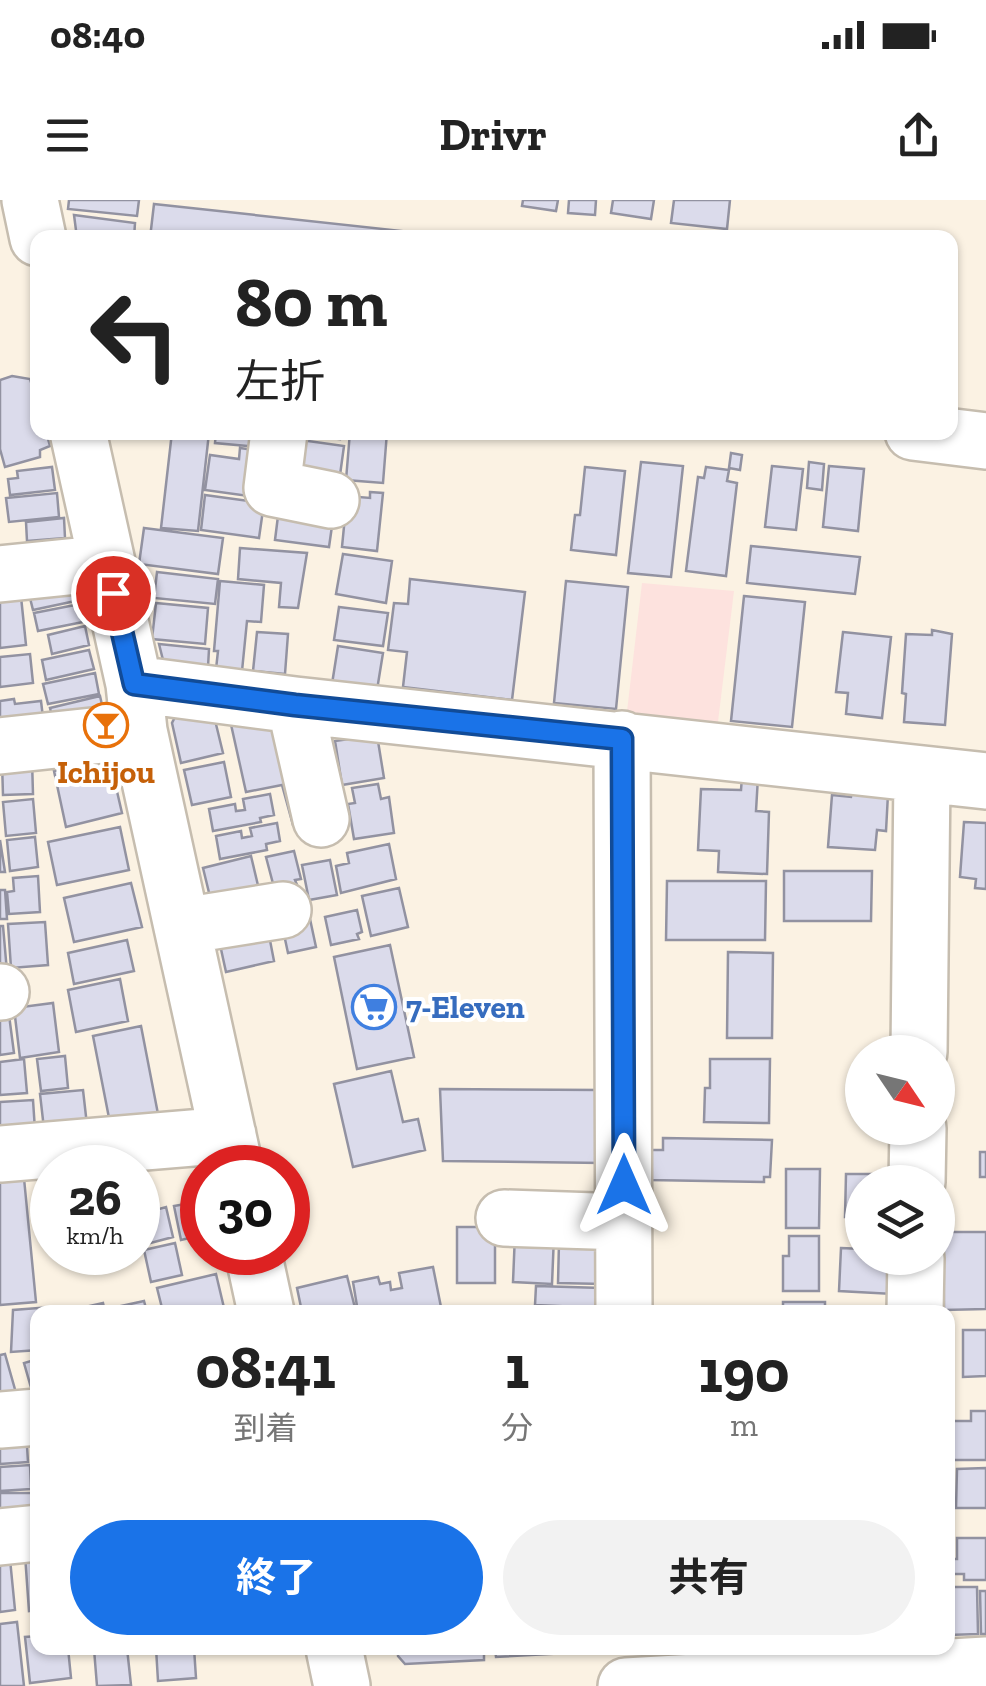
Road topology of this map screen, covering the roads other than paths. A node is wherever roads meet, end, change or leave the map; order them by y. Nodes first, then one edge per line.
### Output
1 (30, 200) edge
2 (36, 230) edge
3 (958, 438) edge
4 (80, 440) edge
5 (279, 440) edge
6 (986, 441) edge
7 (331, 500) dead end
8 (106, 563) junction
9 (0, 574) edge
10 (295, 705) junction
11 (136, 708) junction
12 (622, 739) junction
13 (0, 746) edge
14 (922, 774) junction
15 (986, 781) edge
16 (322, 819) dead end
17 (283, 910) dead end
18 (183, 926) junction
19 (919, 1035) edge
20 (231, 1145) edge
21 (180, 1152) edge
22 (0, 1154) edge
23 (504, 1218) dead end
24 (624, 1222) junction
25 (258, 1275) edge
26 (916, 1275) edge
27 (264, 1305) edge
28 (624, 1305) edge
29 (916, 1305) edge
30 (30, 1418) edge
31 (0, 1420) edge
32 (30, 1534) edge
33 (0, 1538) edge
34 (335, 1655) edge
35 (625, 1655) edge
36 (986, 1665) edge
37 (911, 1668) edge
38 (342, 1686) edge
39 (626, 1686) edge

1 - 2 street
3 - 6 street
4 - 8 street
5 - 7 street
8 - 9 street
8 - 11 street
10 - 11 street
10 - 12 street
10 - 16 street
11 - 13 street
11 - 18 street
12 - 14 street
12 - 24 street
14 - 15 street
14 - 19 street
17 - 18 street
18 - 20 street
21 - 22 street
23 - 24 street
24 - 28 street
25 - 27 street
26 - 29 street
30 - 31 street
32 - 33 street
34 - 38 street
35 - 39 street
36 - 37 street
37 - 39 street

